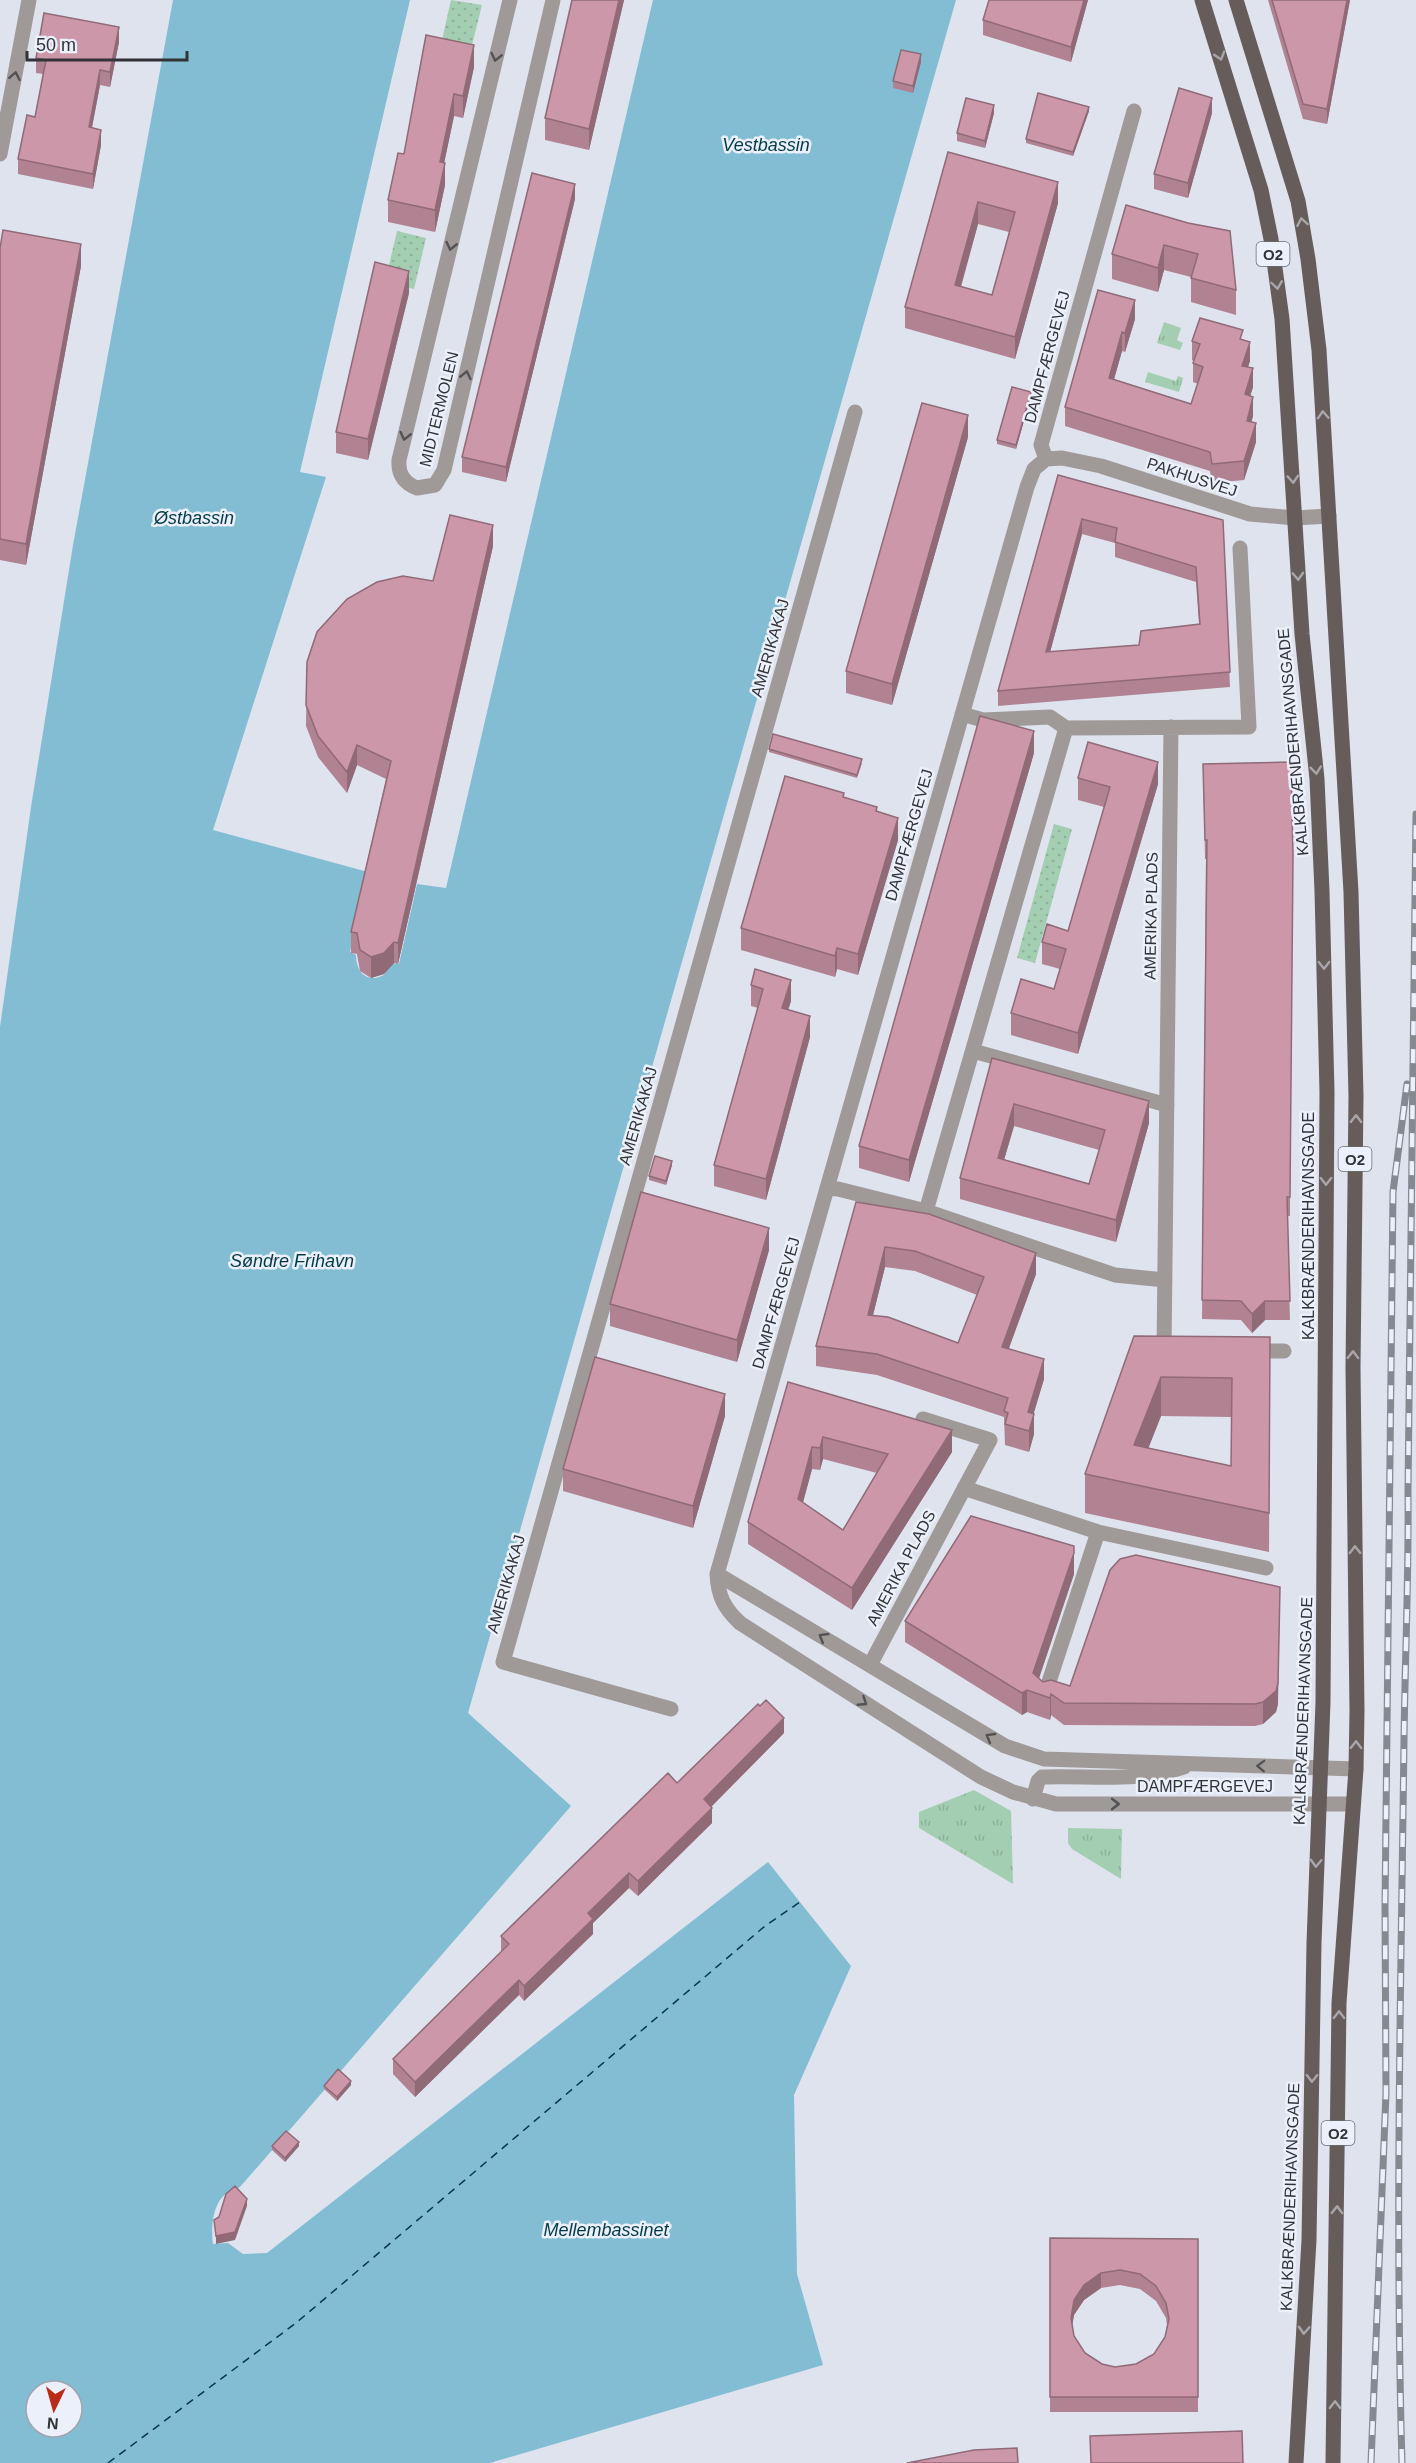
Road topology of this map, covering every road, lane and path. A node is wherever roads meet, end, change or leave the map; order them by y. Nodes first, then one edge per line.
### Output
1 (29, 0) edge
2 (510, 0) edge
3 (553, 0) edge
4 (1202, 0) edge
5 (1236, 0) edge
6 (1134, 111) dead end
7 (0, 154) edge
8 (855, 412) dead end
9 (1046, 459) junction
10 (1329, 516) junction
11 (1295, 518) junction
12 (1240, 548) dead end
13 (962, 714) junction
14 (1171, 727) junction
15 (1066, 728) junction
16 (972, 1051) junction
17 (1167, 1105) junction
18 (827, 1188) junction
19 (926, 1211) junction
20 (1165, 1280) junction
21 (1188, 1351) edge
22 (1236, 1351) edge
23 (1284, 1351) dead end
24 (923, 1419) edge
25 (964, 1488) junction
26 (1098, 1532) junction
27 (1266, 1568) dead end
28 (717, 1574) junction
29 (870, 1665) junction
30 (1045, 1694) edge
31 (671, 1709) dead end
32 (1061, 1760) junction
33 (1193, 1764) junction
34 (1320, 1768) junction
35 (1356, 1769) junction
36 (1059, 1778) junction
37 (1033, 1799) junction
38 (1056, 1804) junction
39 (1318, 1804) junction
40 (1353, 1804) junction
41 (1296, 2463) edge
42 (1333, 2463) edge

7 -> 1 street
2 -> 3 street, MIDTERMOLEN
4 -> 11 main road, KALKBRÆNDERIHAVNSGADE / O2
10 -> 5 main road, O2
6 - 9 street, DAMPFÆRGEVEJ
8 - 31 street, AMERIKAKAJ
9 - 11 street, PAKHUSVEJ
9 - 13 street, DAMPFÆRGEVEJ
10 - 11 street, PAKHUSVEJ
35 -> 10 main road, O2
11 -> 34 main road, KALKBRÆNDERIHAVNSGADE / O2
12 - 14 street
13 - 15 street
13 - 18 street, DAMPFÆRGEVEJ
14 - 15 street
14 - 17 street, AMERIKA PLADS
15 - 16 street
16 - 17 street
16 - 19 street
17 - 20 street, AMERIKA PLADS
18 - 19 street
18 - 28 street, DAMPFÆRGEVEJ
19 - 20 street
20 - 21 street, AMERIKA PLADS
22 - 23 street
24 - 25 street, AMERIKA PLADS
25 - 26 street
25 - 29 street, AMERIKA PLADS
26 - 27 street
26 - 30 street
29 -> 28 street, DAMPFÆRGEVEJ
28 -> 37 street, DAMPFÆRGEVEJ
32 -> 29 street, DAMPFÆRGEVEJ
32 - 33 street, DAMPFÆRGEVEJ
32 - 36 street
34 -> 33 street, DAMPFÆRGEVEJ
33 - 36 street, DAMPFÆRGEVEJ
34 - 35 street, DAMPFÆRGEVEJ
34 - 39 main road, KALKBRÆNDERIHAVNSGADE / O2
35 - 40 main road, O2
36 - 37 street, DAMPFÆRGEVEJ
36 - 38 street
37 - 38 street, DAMPFÆRGEVEJ
38 -> 39 street, DAMPFÆRGEVEJ
39 - 40 street, DAMPFÆRGEVEJ
39 -> 41 main road, KALKBRÆNDERIHAVNSGADE / O2
42 -> 40 main road, O2

